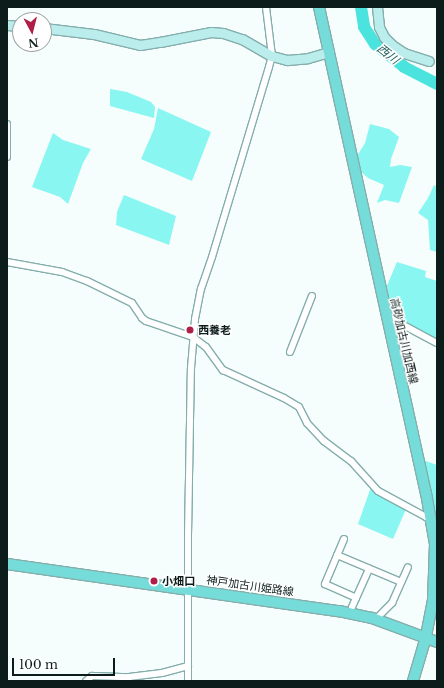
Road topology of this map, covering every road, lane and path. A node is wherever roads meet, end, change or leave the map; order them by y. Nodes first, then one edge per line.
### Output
1 (266, 7) edge
2 (319, 7) edge
3 (377, 7) edge
4 (52, 29) edge
5 (329, 52) junction
6 (272, 56) junction
7 (429, 61) dead end
8 (7, 124) edge
9 (7, 157) edge
10 (7, 262) edge
11 (312, 296) dead end
12 (387, 319) junction
13 (193, 337) junction
14 (437, 343) edge
15 (290, 352) dead end
16 (431, 518) junction
17 (344, 539) dead end
18 (436, 546) edge
19 (337, 555) junction
20 (7, 564) edge
21 (408, 567) dead end
22 (369, 569) junction
23 (401, 582) junction
24 (188, 589) junction
25 (356, 598) junction
26 (352, 607) dead end
27 (376, 619) junction
28 (426, 637) junction
29 (437, 642) edge
30 (188, 666) junction
31 (86, 681) edge
32 (188, 681) edge
33 (413, 681) edge

1 - 6 street
2 - 5 main road, 高砂加古川加西線
3 - 7 street
4 - 6 street
5 - 6 street
5 - 12 main road, 高砂加古川加西線
6 - 13 street
8 - 9 street
10 - 13 street
11 - 15 street
12 - 14 street
12 - 16 main road, 高砂加古川加西線
13 - 16 street
13 - 24 street
16 - 18 main road, 高砂加古川加西線
17 - 19 street
18 - 28 main road, 高砂加古川加西線
19 - 22 street
19 - 25 street
20 - 24 main road, 神戸加古川姫路線
21 - 23 street
22 - 23 street
22 - 25 street
23 - 27 street
24 - 27 main road, 神戸加古川姫路線
24 - 30 street
25 - 26 street
27 - 28 main road, 神戸加古川姫路線
28 - 29 main road, 神戸加古川姫路線
28 - 33 main road, 高砂加古川加西線
30 - 31 street
30 - 32 street

